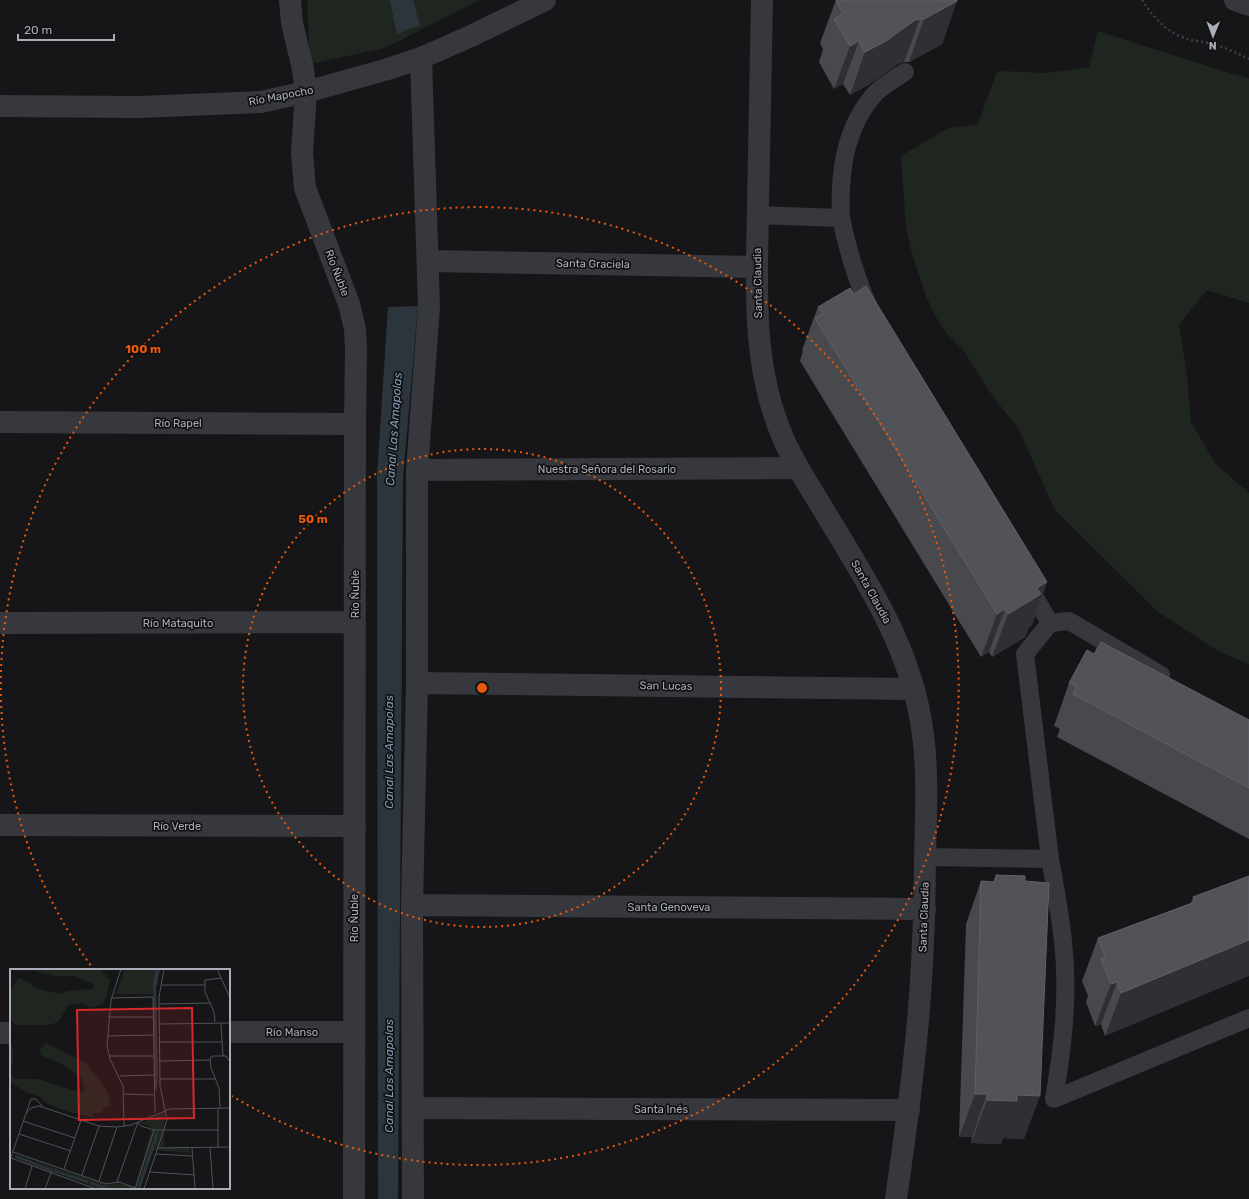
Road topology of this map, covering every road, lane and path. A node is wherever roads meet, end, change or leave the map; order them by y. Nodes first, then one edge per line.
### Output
1 (290, 0) edge
2 (545, 0) edge
3 (762, 0) edge
4 (1142, 0) edge
5 (1235, 0) edge
6 (1249, 5) edge
7 (421, 58) junction
8 (1249, 59) edge
9 (905, 72) dead end
10 (306, 92) junction
11 (0, 106) edge
12 (758, 215) junction
13 (841, 218) junction
14 (428, 261) junction
15 (757, 268) junction
16 (878, 327) edge
17 (0, 422) edge
18 (355, 424) junction
19 (798, 468) junction
20 (417, 470) junction
21 (1018, 570) edge
22 (355, 622) junction
23 (0, 623) edge
24 (1050, 623) junction
25 (417, 683) junction
26 (1176, 684) edge
27 (914, 689) junction
28 (0, 825) edge
29 (355, 826) junction
30 (925, 857) junction
31 (1050, 859) junction
32 (412, 905) junction
33 (925, 909) junction
34 (1249, 1018) edge
35 (230, 1032) edge
36 (354, 1032) junction
37 (413, 1108) junction
38 (908, 1110) junction
39 (354, 1199) edge
40 (414, 1199) edge
41 (896, 1199) edge

1 - 10 street, Río Ñuble
2 - 7 street, Río Mapocho
3 - 12 street, Santa Claudia
4 - 8 path
5 - 6 street
7 - 10 street, Río Mapocho
7 - 14 street
9 - 13 lane
10 - 11 street, Río Mapocho
10 - 18 street, Río Ñuble
12 - 13 lane
12 - 15 street, Santa Claudia
13 - 16 lane
14 - 15 street, Santa Graciela
14 - 20 street
15 - 19 street, Santa Claudia
17 - 18 street, Río Rapel
18 - 22 street, Río Ñuble
19 - 20 street, Nuestra Señora del Rosario
19 - 27 street, Santa Claudia
20 - 25 street
21 - 24 lane
22 - 23 street, Río Mataquito
22 - 29 street, Río Ñuble
24 - 26 lane
24 - 31 lane
25 - 27 street, San Lucas
25 - 32 street
27 - 30 street, Santa Claudia
28 - 29 street, Río Verde
29 - 36 street, Río Ñuble
30 - 31 lane
30 - 33 street, Santa Claudia
31 - 34 lane
32 - 33 street, Santa Genoveva
32 - 37 street
33 - 38 street, Santa Claudia
35 - 36 street, Río Manso
36 - 39 street, Río Ñuble
37 - 38 street, Santa Inés
37 - 40 street
38 - 41 street, Santa Claudia

